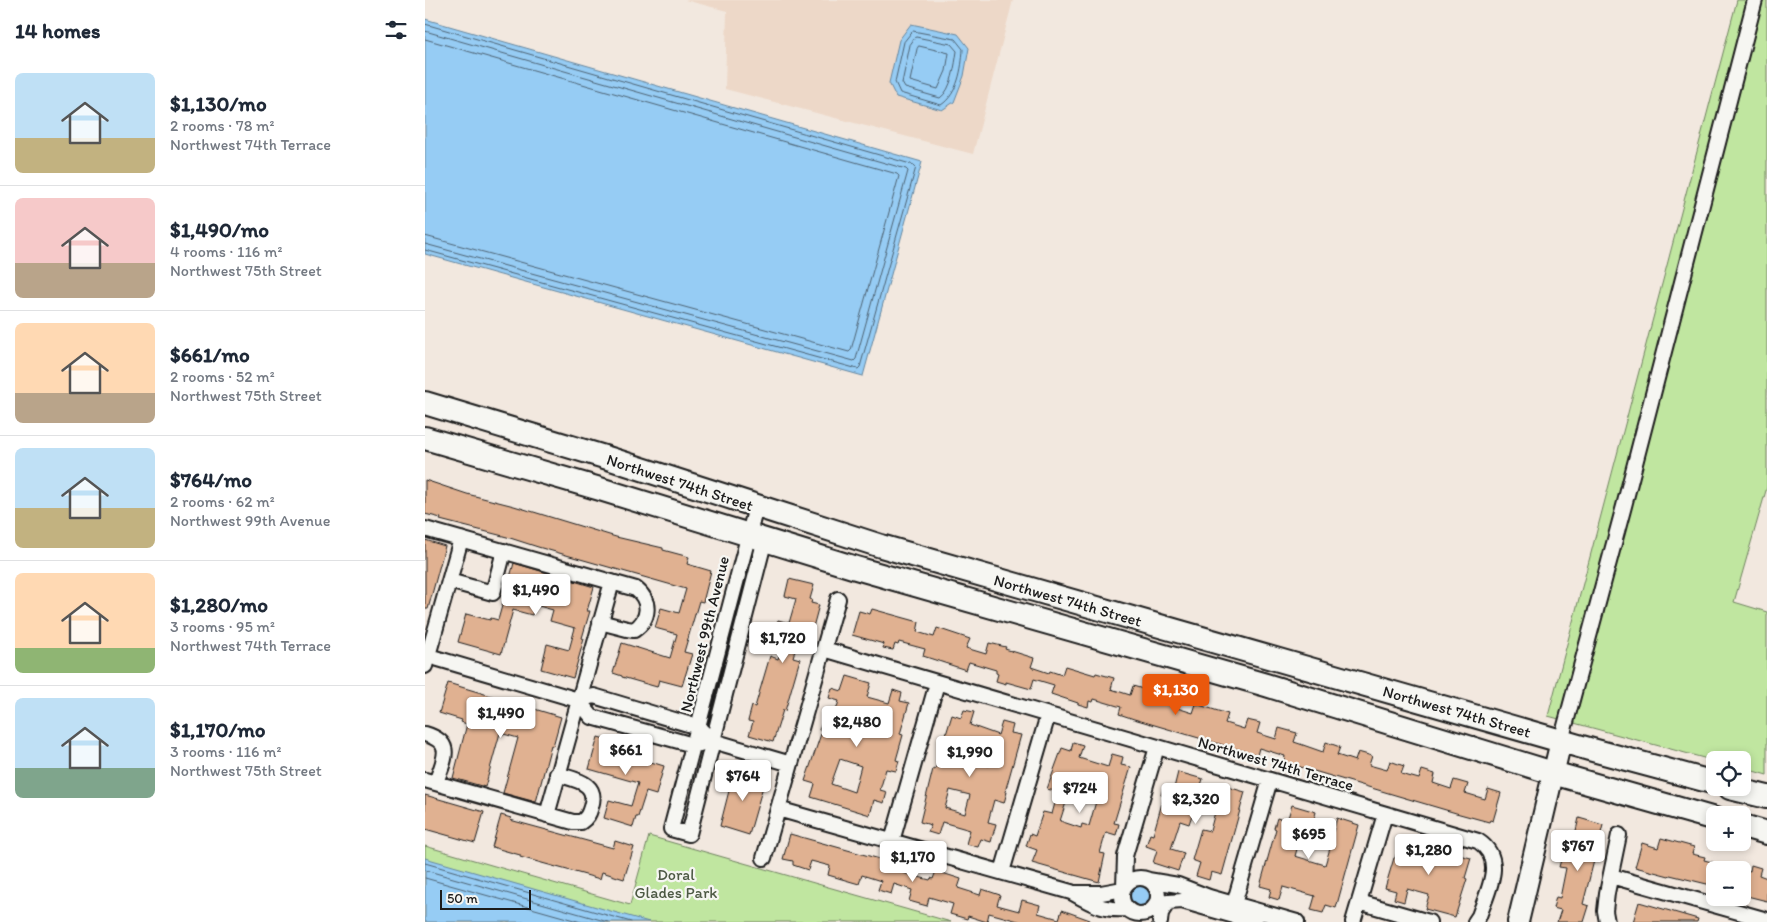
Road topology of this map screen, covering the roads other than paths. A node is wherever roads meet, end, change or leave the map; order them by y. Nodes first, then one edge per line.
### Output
1 (1755, 0) edge
2 (425, 403) edge
3 (425, 438) edge
4 (756, 507) junction
5 (425, 529) edge
6 (756, 537) junction
7 (461, 539) junction
8 (504, 551) junction
9 (449, 581) junction
10 (611, 582) junction
11 (838, 599) dead end
12 (600, 622) junction
13 (824, 649) junction
14 (426, 659) edge
15 (937, 683) junction
16 (578, 700) junction
17 (611, 701) junction
18 (1048, 715) junction
19 (606, 721) junction
20 (698, 727) junction
21 (425, 734) edge
22 (713, 741) junction
23 (1561, 741) junction
24 (693, 745) junction
25 (1157, 747) junction
26 (791, 764) junction
27 (1553, 773) junction
28 (557, 774) junction
29 (1270, 780) junction
30 (1706, 781) edge
31 (431, 782) edge
32 (1751, 794) edge
33 (1767, 798) edge
34 (778, 809) junction
35 (1385, 814) junction
36 (547, 815) junction
37 (1706, 816) edge
38 (1751, 828) edge
39 (1767, 833) edge
40 (1619, 835) dead end
41 (892, 841) junction
42 (1128, 846) junction
43 (765, 858) dead end
44 (1002, 872) junction
45 (1611, 876) junction
46 (1145, 879) junction
47 (1124, 888) junction
48 (1071, 892) junction
49 (1359, 902) junction
50 (1162, 903) junction
51 (1234, 904) junction
52 (1136, 915) edge
53 (1767, 920) edge
54 (1160, 922) edge
55 (1255, 922) edge
56 (1297, 922) edge
57 (1353, 922) edge
58 (1429, 922) edge
59 (1475, 922) edge
60 (1518, 922) edge
61 (1607, 922) edge

1 - 23 street
2 - 4 main road, Northwest 74th Street
3 - 6 main road, Northwest 74th Street
4 - 6 street, Northwest 99th Avenue
4 - 23 main road, Northwest 74th Street
5 - 7 street
6 - 20 street, Northwest 99th Avenue
6 - 22 street, Northwest 99th Avenue
6 - 27 main road, Northwest 74th Street
7 - 8 street
7 - 9 street
8 - 9 street
8 - 10 street
9 - 14 street
10 - 12 street
10 - 12 street
11 - 13 street
12 - 16 street
13 - 15 street, Northwest 74th Terrace
13 - 26 street
14 - 16 street
15 - 18 street, Northwest 74th Terrace
15 - 41 street
16 - 17 street
16 - 19 street
16 - 28 street
17 - 19 street
17 - 20 street
18 - 25 street, Northwest 74th Terrace
18 - 44 street
19 - 24 street
20 - 22 street
20 - 24 street, Northwest 99th Avenue
21 - 31 street
22 - 24 street
22 - 24 street, Northwest 99th Avenue
22 - 26 street
23 - 27 street
23 - 30 main road, Northwest 74th Street
25 - 29 street, Northwest 74th Terrace
25 - 42 street
26 - 34 street
27 - 37 main road, Northwest 74th Street
27 - 60 street
28 - 36 street
28 - 36 street
29 - 35 street, Northwest 74th Terrace
29 - 51 street
31 - 36 street
32 - 33 main road
34 - 41 street
34 - 43 street
35 - 49 street
35 - 59 street, Northwest 74th Terrace
38 - 39 main road
40 - 45 street
41 - 44 street
42 - 46 street
42 - 47 street
44 - 48 street
45 - 53 street
45 - 61 street
46 - 47 street
46 - 50 street
46 - 51 street
47 - 48 street
47 - 52 street
48 - 52 street
49 - 57 street
49 - 58 street
50 - 52 street
50 - 54 street
50 - 55 street
51 - 56 street

